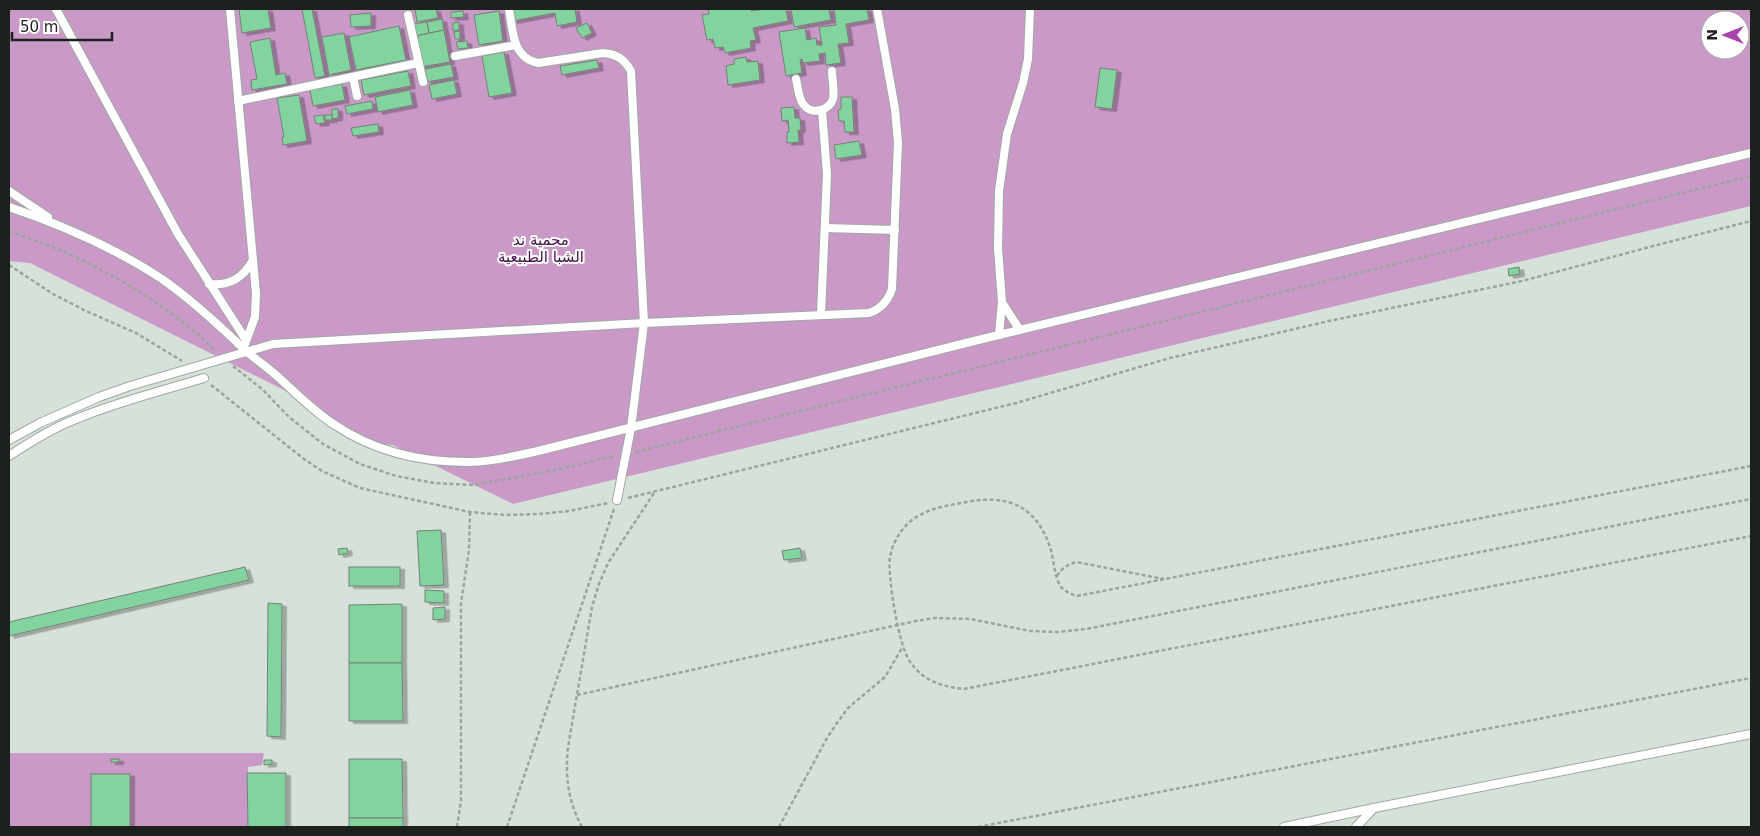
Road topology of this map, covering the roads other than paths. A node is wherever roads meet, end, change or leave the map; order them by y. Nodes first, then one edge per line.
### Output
1 (56, 9) edge
2 (230, 9) edge
3 (509, 9) edge
4 (877, 9) edge
5 (1030, 9) edge
6 (408, 15) dead end
7 (516, 45) junction
8 (455, 56) dead end
9 (418, 64) junction
10 (832, 72) dead end
11 (353, 77) junction
12 (796, 78) dead end
13 (423, 82) dead end
14 (357, 96) dead end
15 (238, 101) junction
16 (822, 110) junction
17 (1751, 153) edge
18 (9, 191) edge
19 (9, 207) edge
20 (60, 225) junction
21 (825, 228) junction
22 (895, 230) junction
23 (253, 260) junction
24 (209, 284) junction
25 (1002, 302) junction
26 (820, 315) junction
27 (644, 323) junction
28 (1020, 330) junction
29 (999, 335) junction
30 (245, 346) junction
31 (204, 378) road end
32 (631, 428) junction
33 (9, 440) edge
34 (9, 456) edge
35 (617, 500) road end
36 (1751, 734) edge
37 (1374, 808) junction
38 (1296, 825) junction
39 (1284, 827) edge
40 (1308, 827) edge
41 (1356, 827) edge

1 - 24 lane
2 - 15 lane
3 - 7 lane
4 - 22 lane
5 - 25 lane
6 - 9 lane
7 - 8 lane
7 - 27 lane
9 - 11 lane
9 - 13 lane
10 - 16 lane
11 - 14 lane
11 - 15 lane
12 - 16 lane
15 - 23 lane
16 - 21 lane
17 - 28 lane
18 - 20 lane
19 - 20 lane
20 - 30 lane
21 - 22 lane
21 - 26 lane
22 - 26 lane
23 - 24 lane
23 - 30 lane
24 - 30 lane
25 - 28 lane
25 - 29 lane
26 - 27 lane
27 - 30 lane
27 - 32 lane
28 - 29 lane
29 - 32 lane
30 - 32 lane
30 - 33 lane
31 - 34 lane
32 - 35 lane
36 - 37 lane
37 - 38 lane
37 - 41 lane
38 - 39 lane
38 - 40 lane

